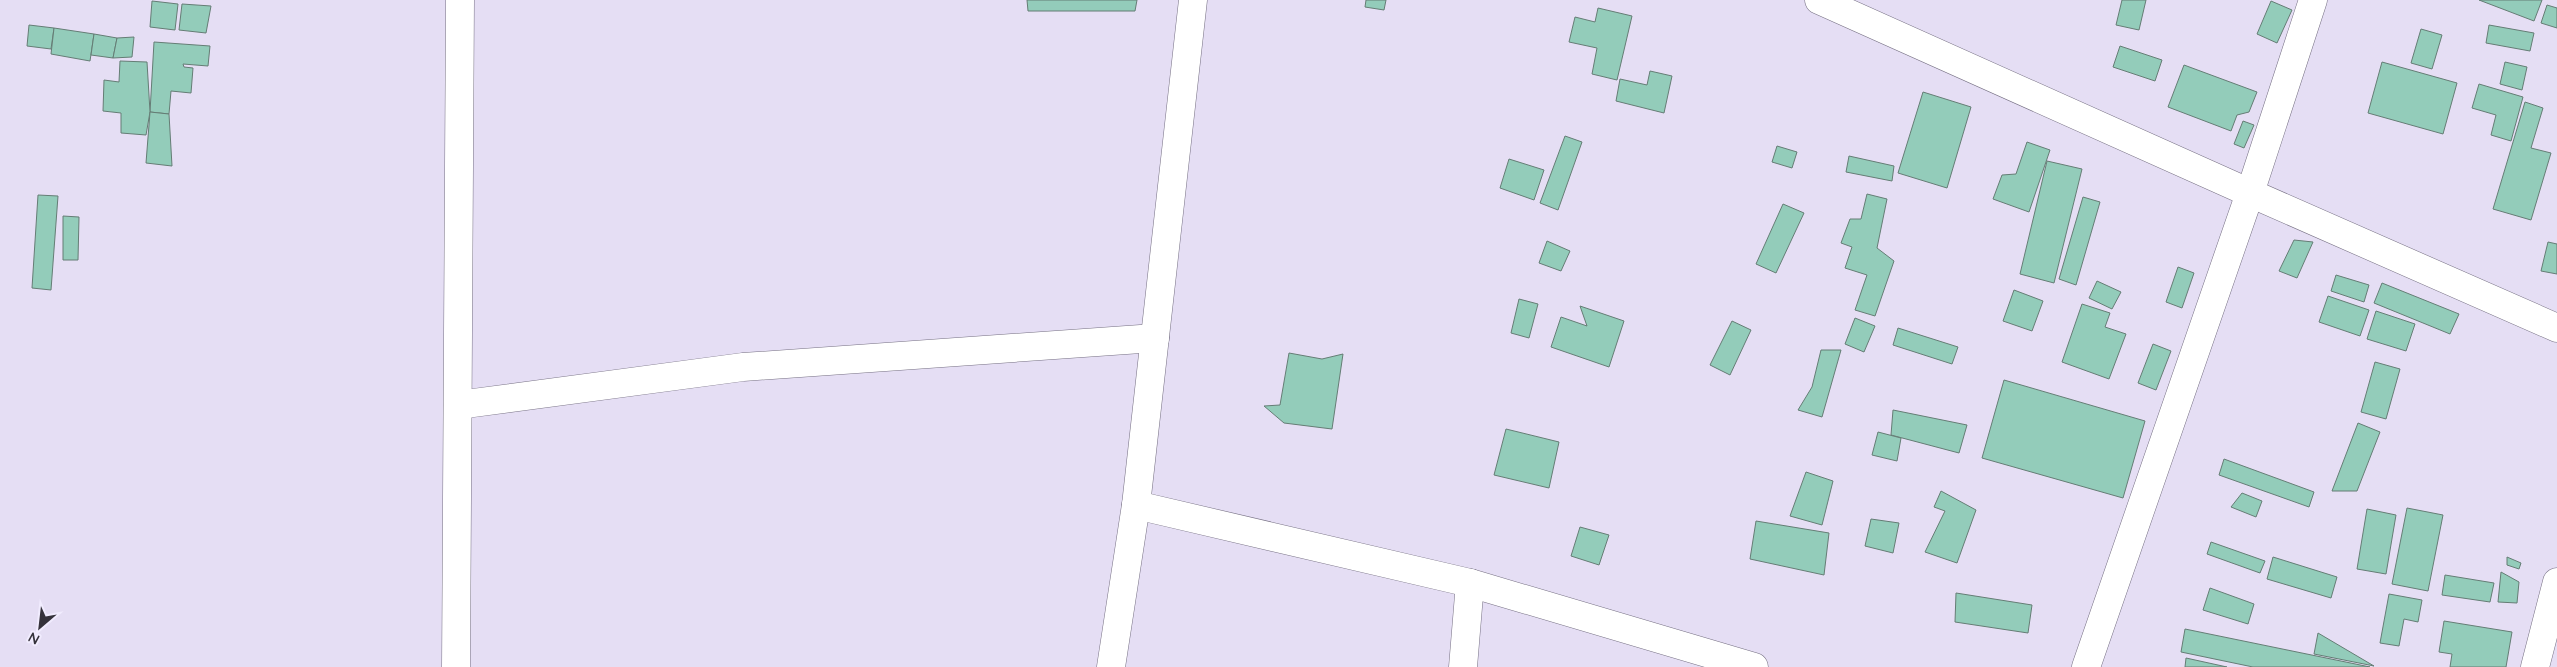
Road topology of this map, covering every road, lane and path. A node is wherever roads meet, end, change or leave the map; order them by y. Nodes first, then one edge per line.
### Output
1 (460, 0) edge
2 (1193, 0) edge
3 (1819, 0) edge
4 (2313, 0) edge
5 (2250, 193) junction
6 (2557, 328) edge
7 (1155, 338) junction
8 (458, 406) junction
9 (1136, 505) junction
10 (2557, 582) edge
11 (1470, 583) junction
12 (456, 667) edge
13 (1111, 667) edge
14 (1463, 667) edge
15 (1754, 667) edge
16 (2086, 667) edge
17 (2535, 667) edge

1 - 8 street
2 - 7 street
3 - 5 street
4 - 5 street
5 - 6 street
5 - 16 street
7 - 8 street
7 - 9 street
8 - 12 street
9 - 11 street
9 - 13 street
10 - 17 street
11 - 14 street
11 - 15 street

